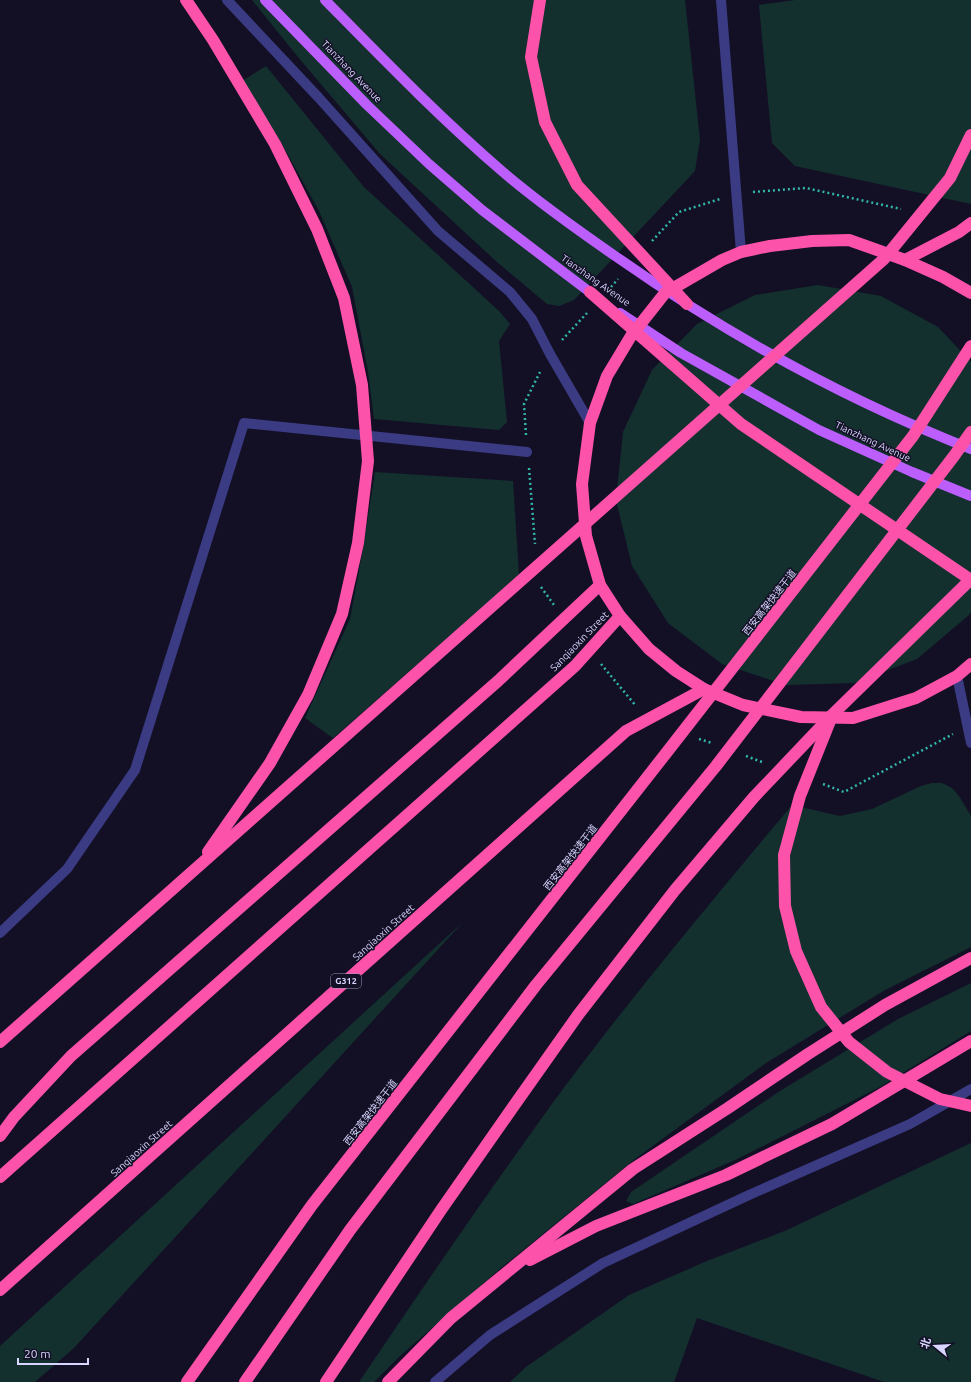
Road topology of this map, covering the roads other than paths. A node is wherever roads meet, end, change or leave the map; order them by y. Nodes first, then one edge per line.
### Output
1 (186, 0) edge
2 (227, 0) edge
3 (265, 0) edge
4 (325, 0) edge
5 (540, 0) edge
6 (721, 0) edge
7 (971, 135) edge
8 (971, 223) edge
9 (741, 252) junction
10 (905, 260) junction
11 (590, 292) junction
12 (971, 293) edge
13 (687, 304) junction
14 (971, 346) edge
15 (590, 423) junction
16 (971, 432) edge
17 (971, 449) edge
18 (527, 452) road end
19 (971, 496) edge
20 (971, 579) edge
21 (600, 585) junction
22 (620, 616) junction
23 (971, 664) edge
24 (957, 676) junction
25 (704, 689) junction
26 (832, 715) junction
27 (971, 743) edge
28 (198, 868) junction
29 (0, 934) edge
30 (971, 958) edge
31 (2, 1041) edge
32 (971, 1041) edge
33 (971, 1088) edge
34 (971, 1106) edge
35 (0, 1136) edge
36 (0, 1177) edge
37 (510, 1270) junction
38 (0, 1290) edge
39 (187, 1382) edge
40 (245, 1382) edge
41 (326, 1382) edge
42 (388, 1382) edge
43 (435, 1382) edge

1 - 28 highway
2 - 15 street
3 - 11 main road, Tianzhang Avenue
4 - 13 main road
5 - 13 highway
6 - 9 street
7 - 28 highway
8 - 10 highway
9 - 10 highway
9 - 15 highway
10 - 12 highway
11 - 19 main road, Tianzhang Avenue
11 - 20 highway
13 - 17 main road
14 - 39 highway, 西安高架快速干道
15 - 21 highway
16 - 40 highway
18 - 29 street
20 - 26 highway
21 - 22 highway
21 - 35 highway
22 - 25 highway
22 - 36 highway, Sanqiaoxin Street
23 - 24 highway
24 - 25 highway
24 - 27 street
25 - 38 highway, Sanqiaoxin Street / G312
26 - 34 highway
26 - 41 highway
28 - 31 highway
30 - 37 highway
32 - 37 highway
33 - 43 street
37 - 42 highway

